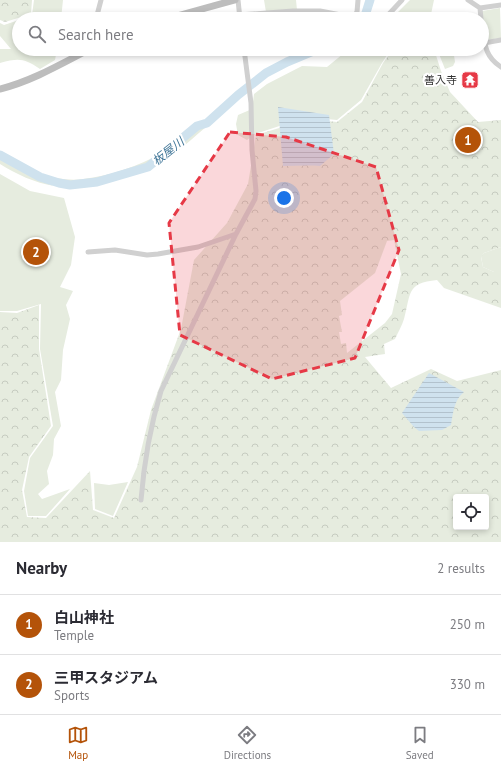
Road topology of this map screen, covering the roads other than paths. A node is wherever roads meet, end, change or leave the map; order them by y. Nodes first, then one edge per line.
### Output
1 (101, 0) edge
2 (234, 0) edge
3 (238, 0) edge
4 (358, 0) edge
5 (402, 0) edge
6 (468, 0) edge
7 (501, 5) edge
8 (480, 8) junction
9 (98, 12) edge
10 (191, 12) edge
11 (239, 12) edge
12 (278, 12) edge
13 (326, 12) edge
14 (357, 12) edge
15 (391, 12) edge
16 (481, 12) edge
17 (501, 40) edge
18 (489, 42) edge
19 (75, 56) edge
20 (245, 56) edge
21 (489, 56) edge
22 (501, 67) edge
23 (0, 89) edge
24 (236, 234) junction
25 (88, 252) dead end
26 (141, 500) dead end

1 - 9 street
2 - 10 main road
3 - 11 street
4 - 14 street
5 - 15 street
6 - 8 street
7 - 8 street
8 - 16 street
12 - 13 street
17 - 18 street
19 - 23 main road
20 - 24 street
21 - 22 street
24 - 25 street
24 - 26 street

